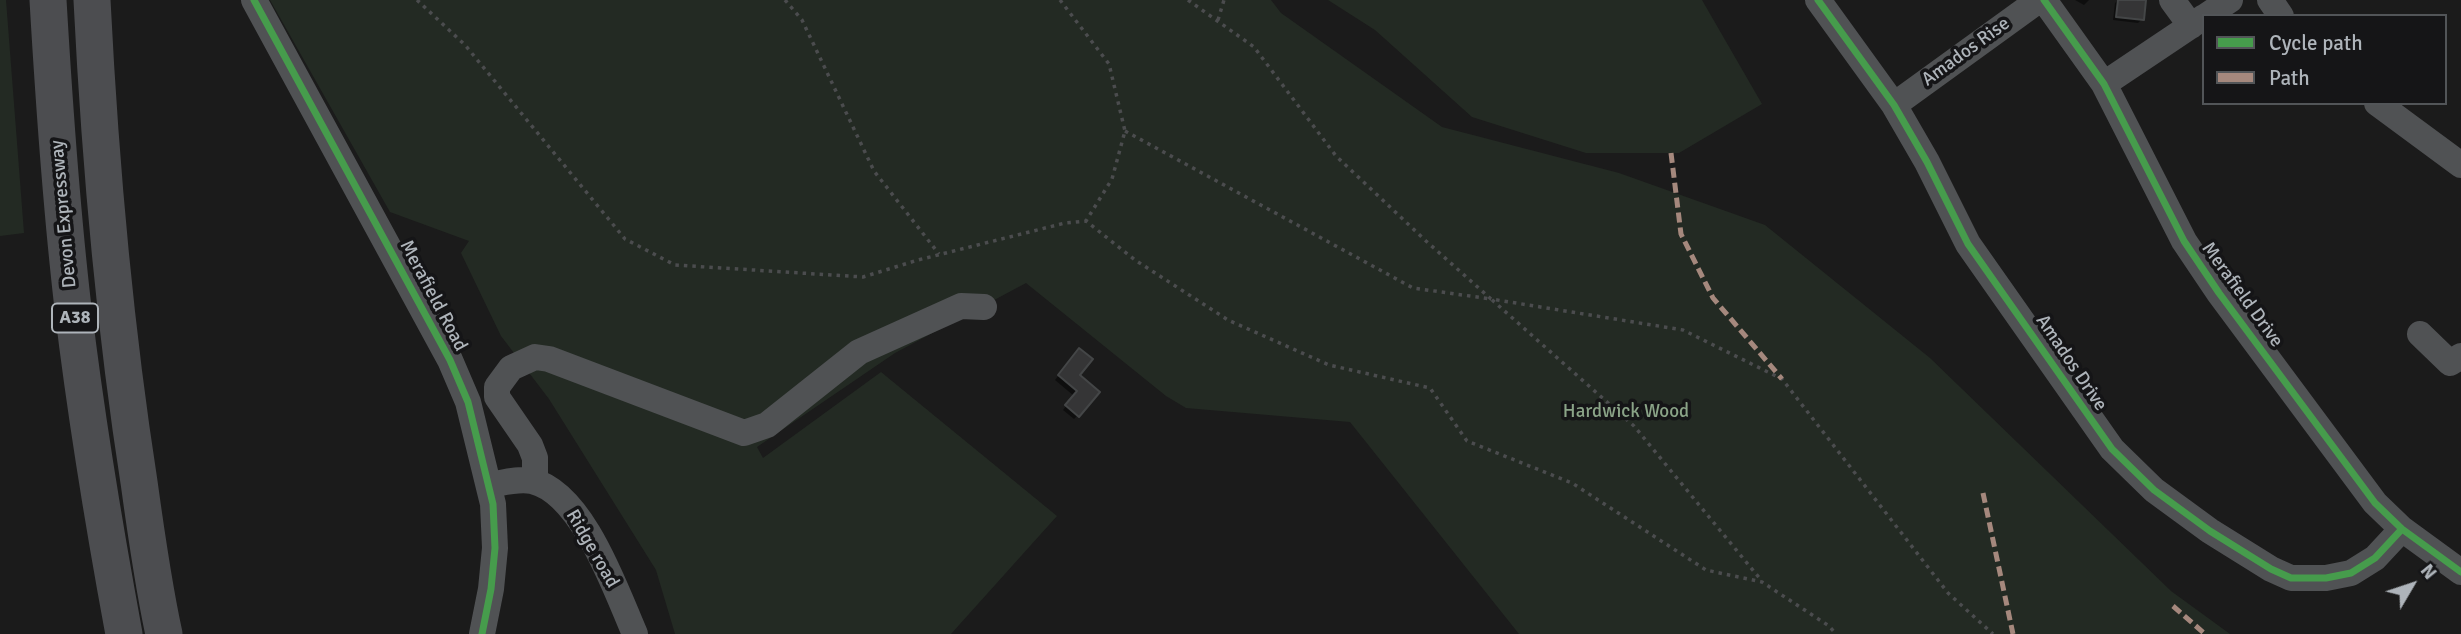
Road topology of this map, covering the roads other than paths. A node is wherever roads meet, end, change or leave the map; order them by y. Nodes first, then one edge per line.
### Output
1 (48, 0) edge
2 (92, 0) edge
3 (254, 0) edge
4 (1818, 0) edge
5 (2039, 0) edge
6 (2044, 0) edge
7 (2172, 0) edge
8 (2230, 0) edge
9 (2209, 14) edge
10 (2200, 20) edge
11 (2104, 84) junction
12 (1894, 105) junction
13 (2380, 105) edge
14 (2461, 165) edge
15 (984, 307) dead end
16 (2420, 334) dead end
17 (2461, 356) edge
18 (535, 482) junction
19 (489, 485) junction
20 (2402, 529) junction
21 (2461, 572) edge
22 (124, 634) edge
23 (164, 634) edge
24 (482, 634) edge
25 (635, 634) edge

1 - 22 highway, Devon Expressway / A38
2 - 23 highway, A38
3 - 19 street, Merafield Road
4 - 12 street, Amados Drive
5 - 12 street, Amados Rise
6 - 11 street, Merafield Drive
7 - 10 street
8 - 9 street
10 - 11 street
11 - 20 street, Merafield Drive
12 - 20 street, Amados Drive
13 - 14 street
15 - 18 street
16 - 17 street
18 - 19 street
18 - 25 street, Ridge road
19 - 24 street, Merafield Road
20 - 21 street, Merafield Drive

